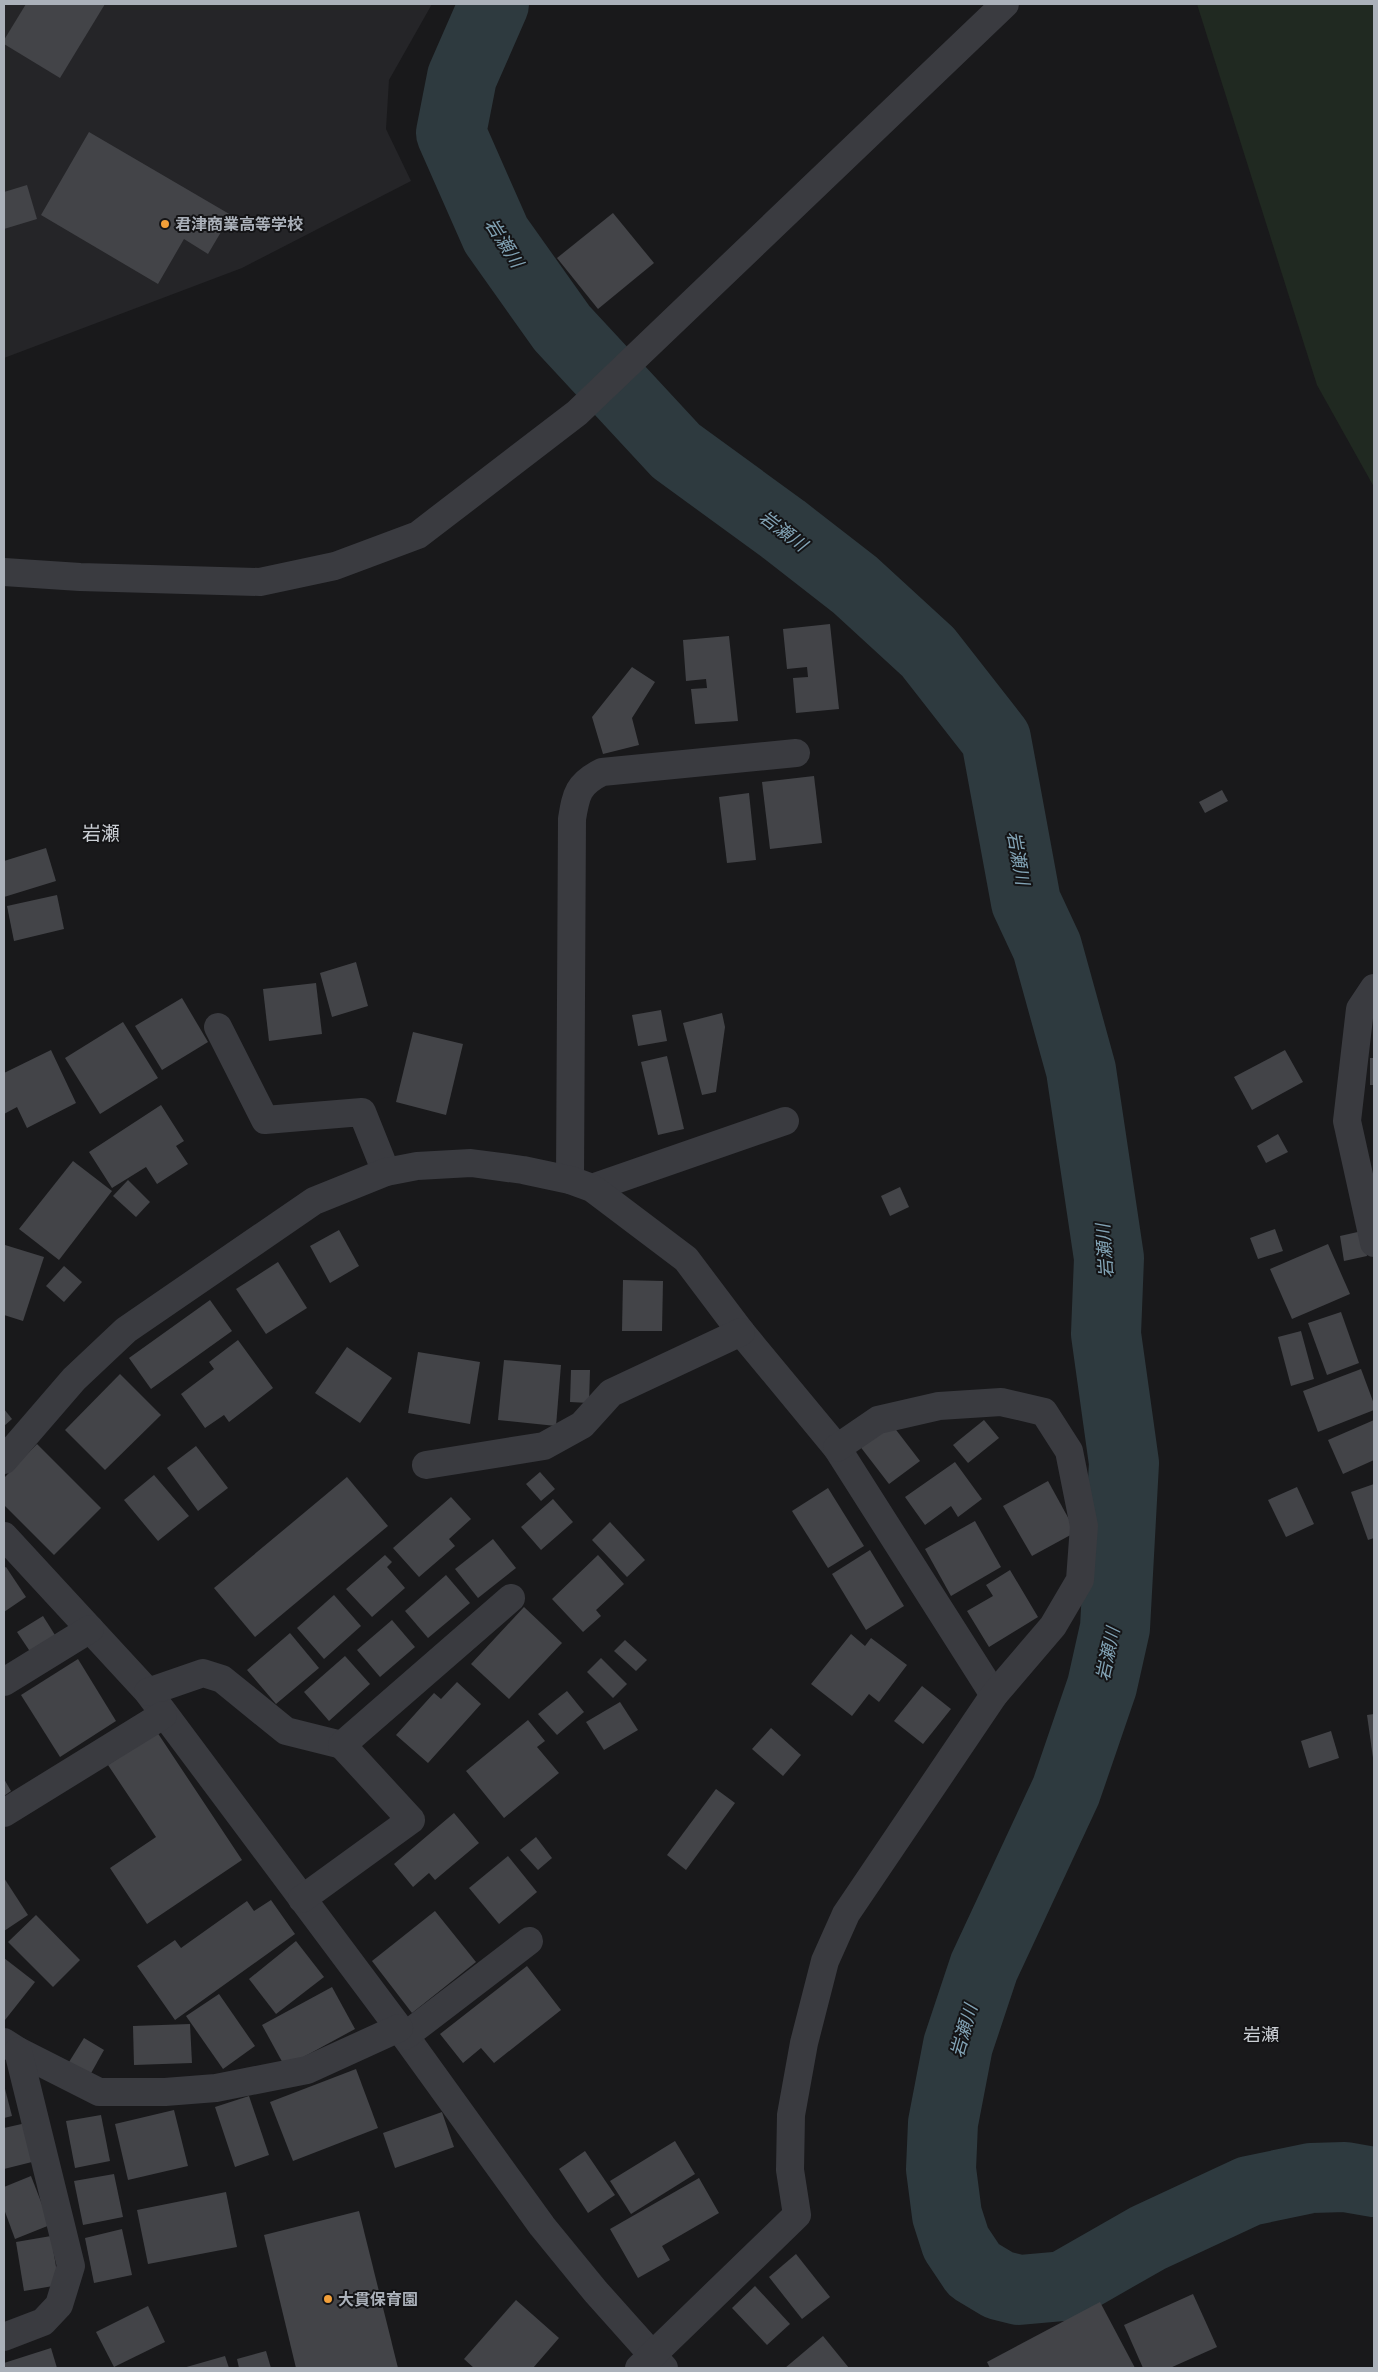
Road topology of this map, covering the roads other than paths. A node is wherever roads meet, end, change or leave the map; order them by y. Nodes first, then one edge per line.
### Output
1 (1005, 4) edge
2 (4, 572) edge
3 (796, 754) dead end
4 (1374, 988) edge
5 (218, 1027) dead end
6 (785, 1121) dead end
7 (386, 1172) junction
8 (581, 1184) junction
9 (1374, 1243) edge
10 (741, 1332) junction
11 (838, 1448) junction
12 (4, 1460) edge
13 (426, 1466) dead end
14 (4, 1536) edge
15 (511, 1598) dead end
16 (90, 1628) junction
17 (4, 1682) edge
18 (148, 1692) junction
19 (994, 1695) junction
20 (163, 1715) junction
21 (342, 1745) junction
22 (4, 1813) edge
23 (302, 1900) junction
24 (529, 1941) dead end
25 (402, 2032) junction
26 (11, 2046) edge
27 (4, 2337) edge
28 (652, 2364) edge

1 - 2 street
3 - 8 street
4 - 9 street
5 - 7 street
6 - 8 street
7 - 8 street
7 - 12 street
8 - 10 street
10 - 11 street
10 - 13 street
11 - 19 street
11 - 19 street
14 - 16 street
15 - 21 street
16 - 17 street
16 - 18 street
18 - 20 street
18 - 21 street
19 - 28 street
20 - 22 street
20 - 23 street
21 - 23 street
23 - 25 street
24 - 25 street
25 - 26 street
25 - 28 street
26 - 27 street

